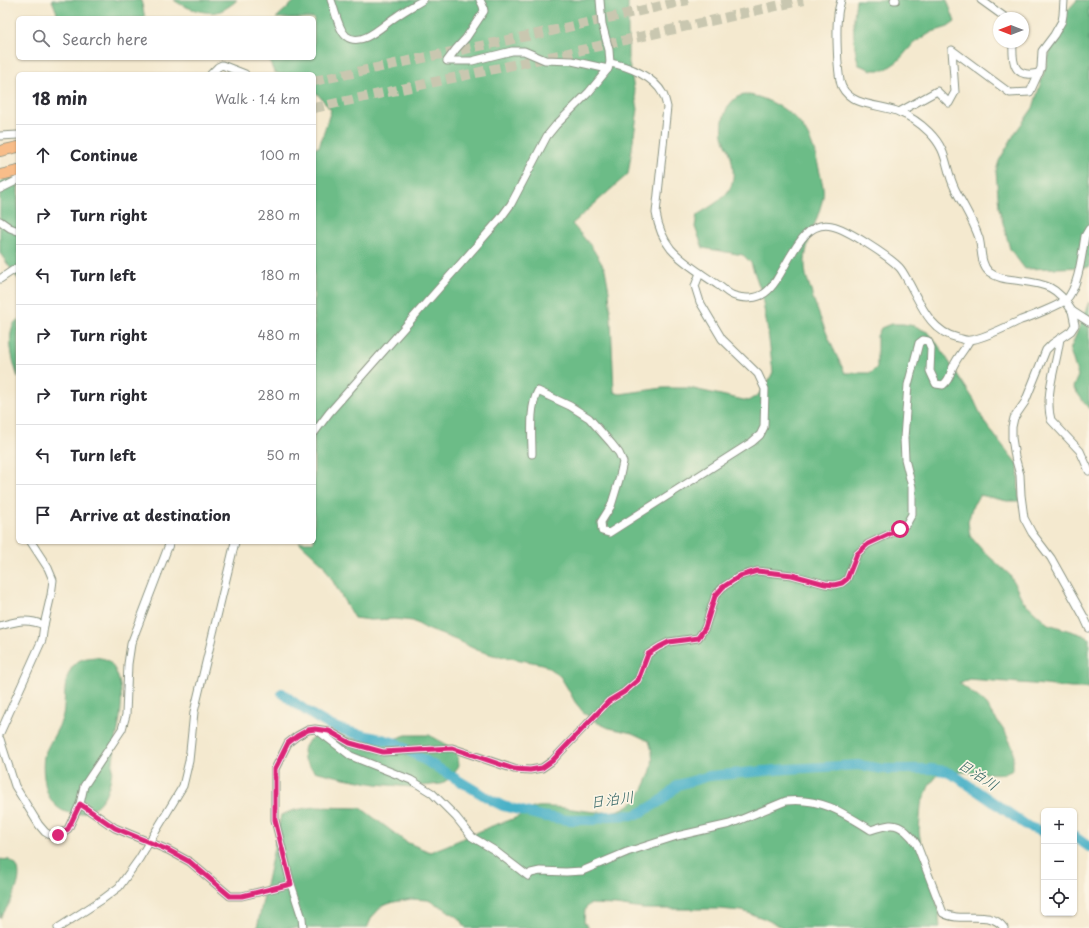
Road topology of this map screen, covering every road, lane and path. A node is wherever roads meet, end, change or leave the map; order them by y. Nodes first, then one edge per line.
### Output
1 (331, 0) edge
2 (423, 0) edge
3 (480, 0) edge
4 (600, 0) edge
5 (841, 0) edge
6 (981, 0) edge
7 (1064, 0) edge
8 (998, 12) edge
9 (1013, 48) edge
10 (609, 66) junction
11 (212, 72) edge
12 (240, 72) edge
13 (1039, 73) junction
14 (899, 112) junction
15 (16, 135) edge
16 (0, 136) edge
17 (16, 147) edge
18 (0, 151) edge
19 (16, 171) edge
20 (0, 175) edge
21 (16, 181) edge
22 (0, 189) edge
23 (0, 221) edge
24 (1089, 229) edge
25 (16, 230) edge
26 (16, 268) edge
27 (700, 273) junction
28 (0, 279) edge
29 (1066, 300) junction
30 (1072, 311) junction
31 (1089, 322) edge
32 (1060, 338) junction
33 (969, 341) junction
34 (316, 430) edge
35 (532, 454) dead end
36 (1089, 471) edge
37 (32, 544) edge
38 (169, 544) edge
39 (235, 544) edge
40 (44, 625) junction
41 (0, 626) edge
42 (1089, 628) edge
43 (315, 729) junction
44 (0, 733) edge
45 (0, 739) edge
46 (80, 804) junction
47 (148, 842) junction
48 (291, 884) junction
49 (58, 928) edge
50 (303, 928) edge
51 (1004, 928) edge

1 - 2 street
3 - 10 street
4 - 10 street
5 - 14 street
6 - 8 street
7 - 13 street
9 - 13 street
10 - 27 street
10 - 34 street
11 - 12 street
13 - 14 street
14 - 29 street
15 - 16 street
17 - 18 highway
19 - 20 highway
21 - 22 street
23 - 25 street
24 - 29 street
26 - 28 street
27 - 33 street
27 - 35 street
29 - 30 street
29 - 33 street
30 - 31 street
30 - 32 street
32 - 36 street
32 - 42 street
33 - 43 street
37 - 40 street
38 - 46 street
39 - 47 street
40 - 41 street
40 - 44 street
43 - 48 street
43 - 51 street
45 - 46 street
46 - 47 street
47 - 48 street
47 - 49 street
48 - 50 street

